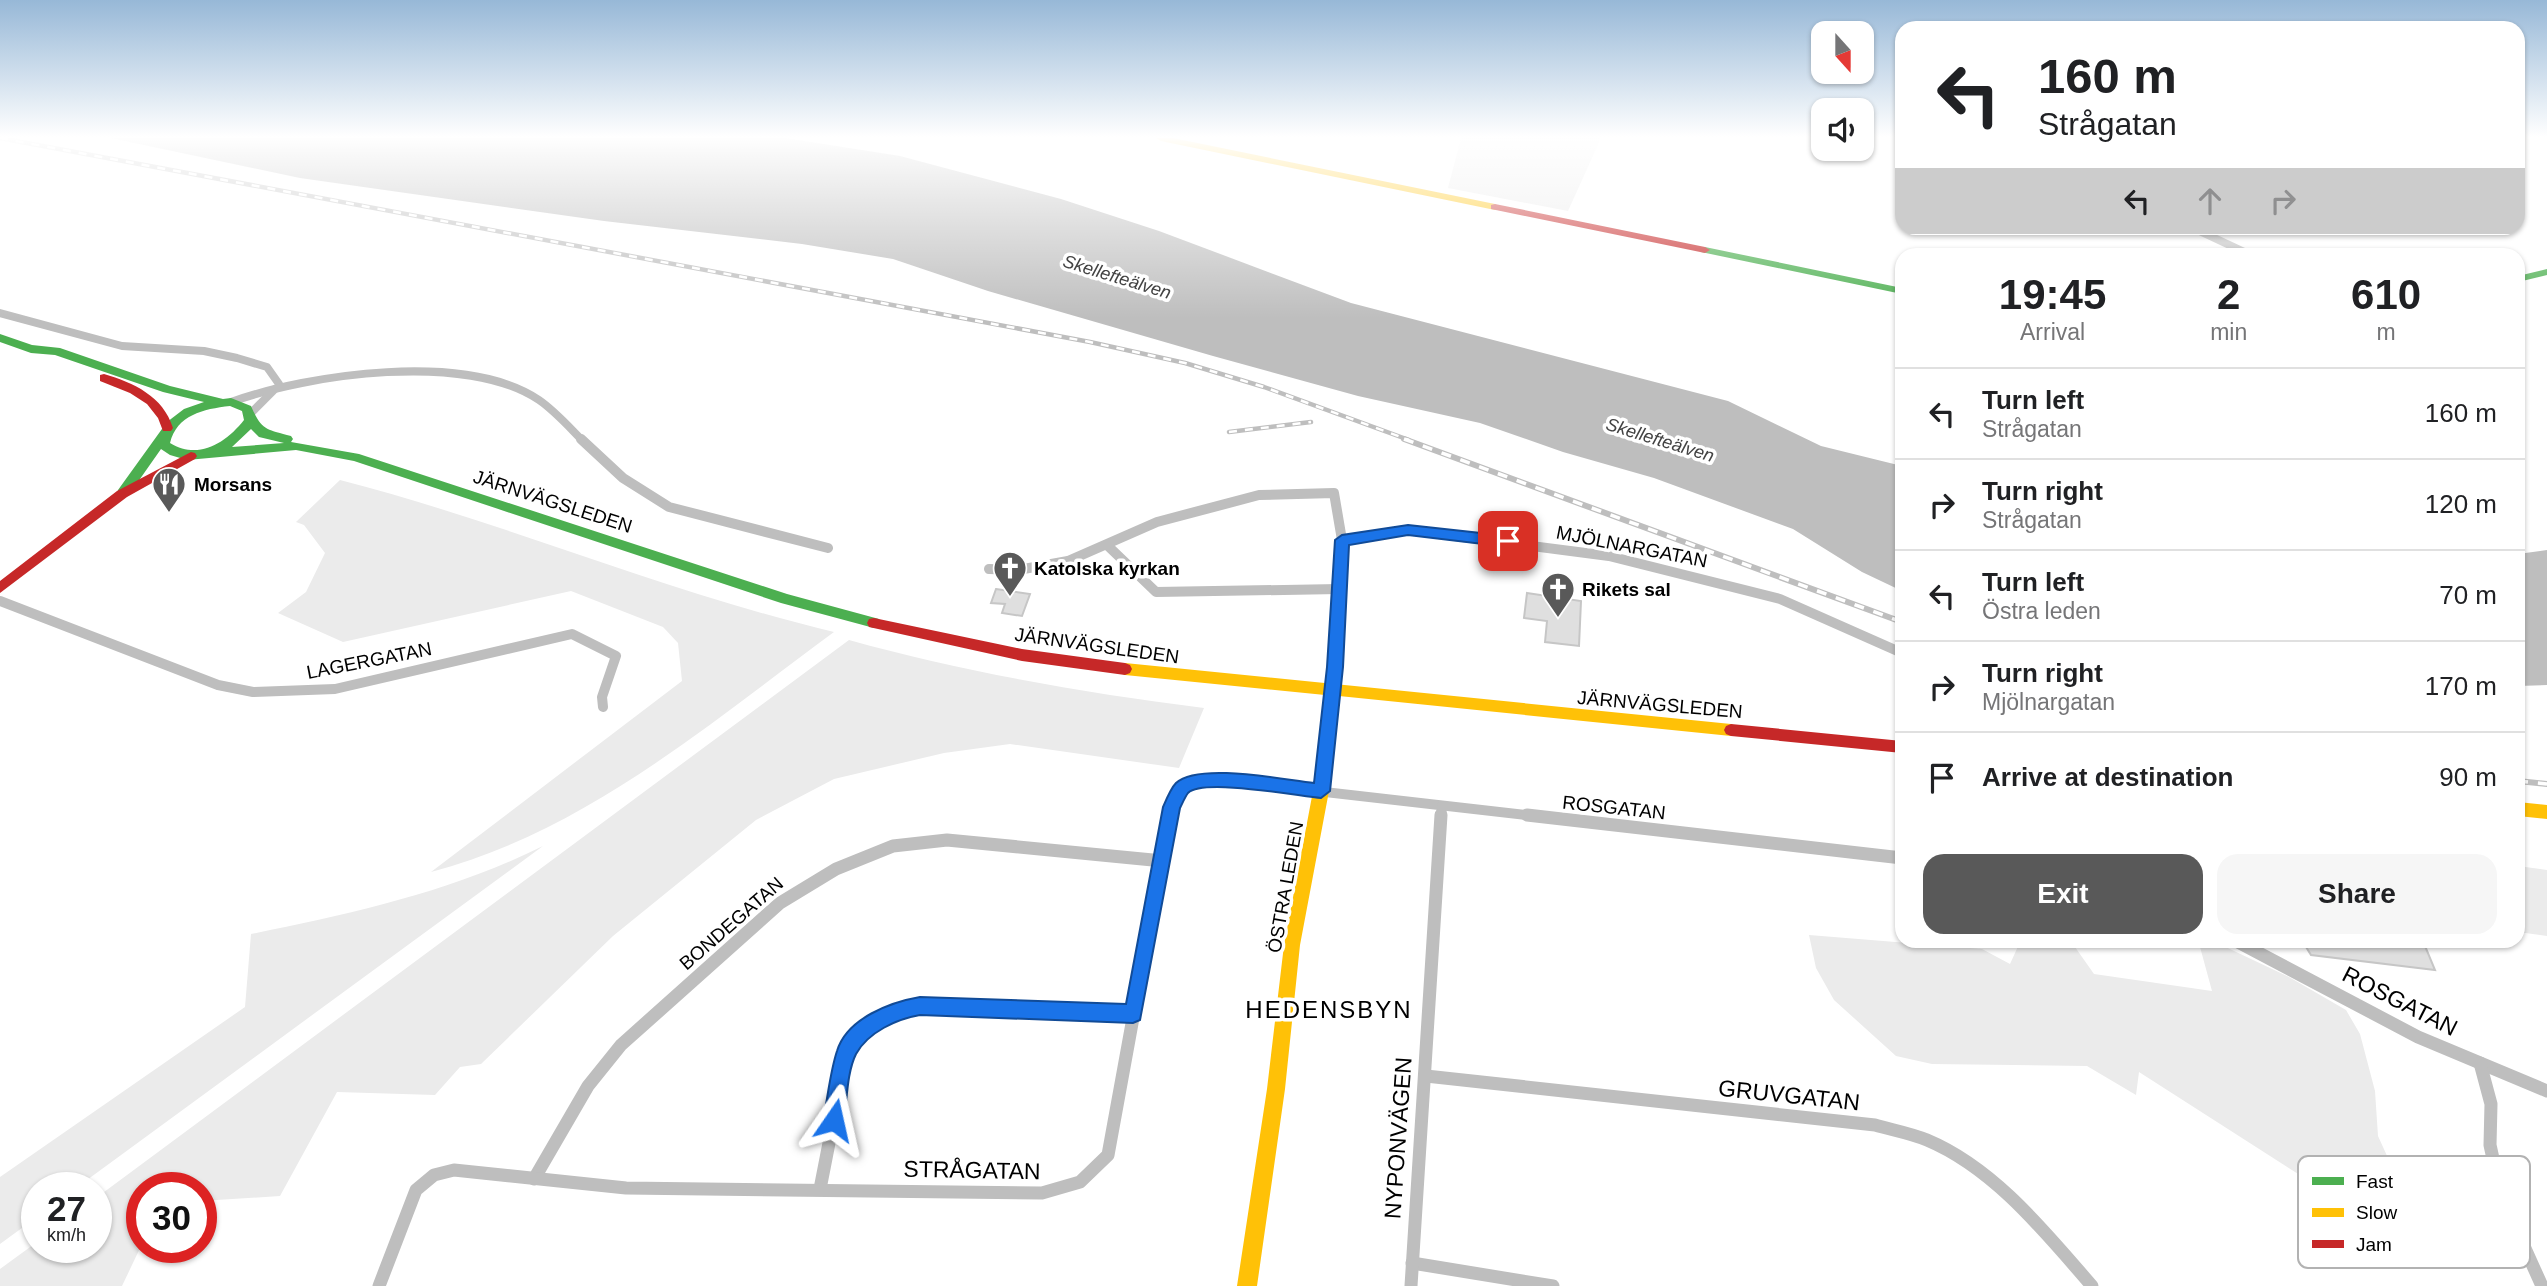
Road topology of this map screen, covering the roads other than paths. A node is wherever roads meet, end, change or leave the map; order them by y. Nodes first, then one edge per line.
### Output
1 (1452, 198) edge
2 (2208, 235) edge
3 (2236, 248) edge
4 (2547, 272) edge
5 (2525, 277) edge
6 (1895, 290) edge
7 (0, 313) edge
8 (0, 338) edge
9 (31, 349) junction
10 (279, 384) junction
11 (226, 402) junction
12 (250, 418) junction
13 (165, 432) junction
14 (313, 447) junction
15 (206, 453) junction
16 (191, 456) junction
17 (122, 494) junction
18 (1342, 540) junction
19 (1108, 546) junction
20 (828, 548) dead end
21 (989, 569) dead end
22 (0, 589) edge
23 (1339, 589) junction
24 (0, 601) edge
25 (1895, 650) edge
26 (1333, 690) junction
27 (603, 707) dead end
28 (1895, 746) edge
29 (1321, 791) junction
30 (1442, 806) junction
31 (2525, 810) edge
32 (2547, 812) edge
33 (1895, 857) edge
34 (1163, 861) junction
35 (2249, 948) edge
36 (1133, 1014) junction
37 (2480, 1063) junction
38 (1426, 1076) junction
39 (2547, 1091) edge
40 (2492, 1156) edge
41 (534, 1179) junction
42 (820, 1189) junction
43 (1412, 1263) junction
44 (2530, 1264) edge
45 (379, 1286) edge
46 (1247, 1286) edge
47 (1411, 1286) edge
48 (1553, 1286) edge
49 (2092, 1286) edge
50 (2542, 1286) edge

1 - 6 main road
2 - 3 street
4 - 5 main road
7 - 10 street
8 - 9 main road
9 - 11 main road
9 - 13 main road
10 - 11 street
10 - 12 street
10 - 20 street
11 - 12 main road, JÄRNVÄGSLEDEN
11 - 13 main road
12 - 14 main road, JÄRNVÄGSLEDEN
12 - 15 main road
13 - 16 main road
13 - 17 main road
14 - 15 main road, JÄRNVÄGSLEDEN
14 - 26 main road, JÄRNVÄGSLEDEN
15 - 16 main road
16 - 17 main road
17 - 22 main road
18 - 19 street, ÖSTRA LEDEN
18 - 23 street, ÖSTRA LEDEN
18 - 25 street, MJÖLNARGATAN
19 - 21 street
19 - 23 street
23 - 26 street, ÖSTRA LEDEN
24 - 27 street, LAGERGATAN
26 - 28 main road, JÄRNVÄGSLEDEN
26 - 29 main road, ÖSTRA LEDEN
29 - 30 street, ROSGATAN
29 - 34 street, STRÅGATAN
29 - 46 main road, ÖSTRA LEDEN
30 - 33 street, ROSGATAN
30 - 38 street, NYPONVÄGEN
31 - 32 main road
34 - 36 street, STRÅGATAN
34 - 41 street, BONDEGATAN
35 - 37 street, ROSGATAN
36 - 42 street
36 - 42 street, STRÅGATAN
37 - 39 street, ROSGATAN
37 - 40 street
38 - 43 street, NYPONVÄGEN
38 - 49 street, GRUVGATAN
41 - 42 street, STRÅGATAN
41 - 45 street, STRÅGATAN
43 - 47 street, NYPONVÄGEN
43 - 48 street
44 - 50 street

